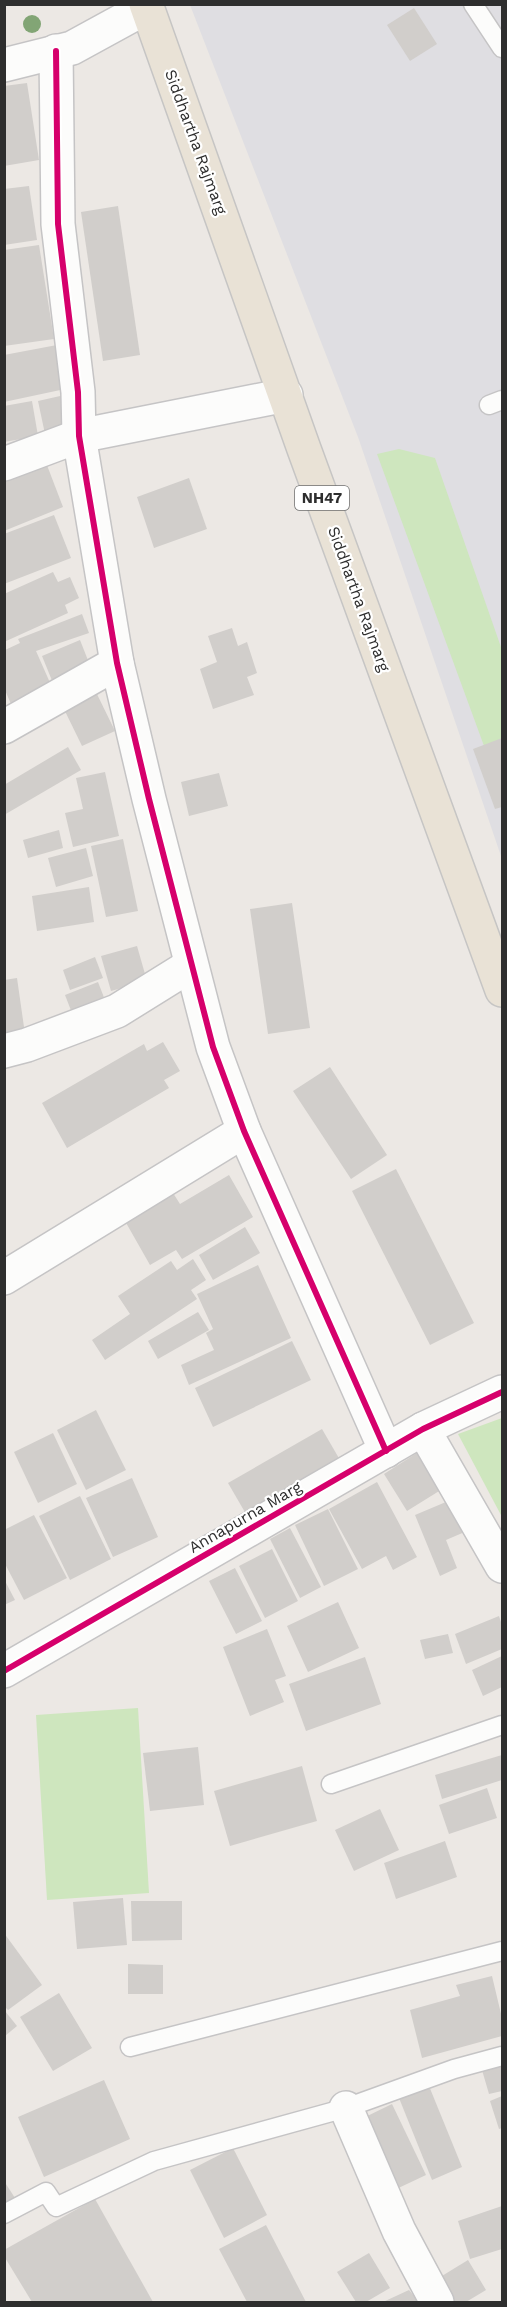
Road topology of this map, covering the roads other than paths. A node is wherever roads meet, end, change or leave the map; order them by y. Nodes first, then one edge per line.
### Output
1 (473, 4) edge
2 (147, 6) edge
3 (502, 48) edge
4 (56, 51) junction
5 (4, 65) edge
6 (286, 395) junction
7 (79, 436) junction
8 (4, 464) edge
9 (117, 663) junction
10 (4, 727) edge
11 (190, 965) junction
12 (502, 990) edge
13 (4, 1051) edge
14 (244, 1131) junction
15 (4, 1278) edge
16 (502, 1392) edge
17 (423, 1429) junction
18 (386, 1451) junction
19 (502, 1566) edge
20 (4, 1671) edge
21 (502, 1725) edge
22 (331, 1784) dead end
23 (502, 1951) edge
24 (130, 2047) dead end
25 (502, 2056) edge
26 (346, 2108) junction
27 (4, 2214) edge
28 (437, 2302) edge

1 - 3 lane
2 - 4 street
2 - 6 highway, Siddhartha Rajmarg / NH47
4 - 5 street
4 - 7 street
6 - 7 street
6 - 12 highway, Siddhartha Rajmarg / NH47
7 - 8 street
7 - 9 street
9 - 10 street
9 - 11 street
11 - 13 street
11 - 14 street
14 - 15 street
14 - 18 street
16 - 17 street, Annapurna Marg
17 - 18 street, Annapurna Marg
17 - 19 street
18 - 20 street, Annapurna Marg
21 - 22 lane
23 - 24 lane
25 - 26 lane
26 - 27 lane
26 - 28 street

